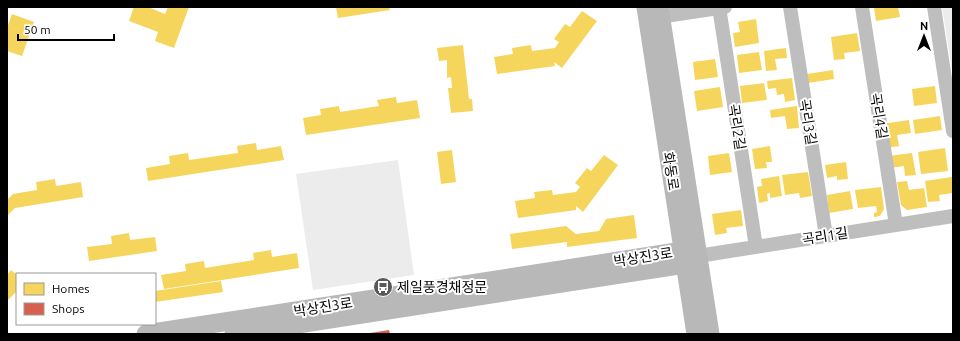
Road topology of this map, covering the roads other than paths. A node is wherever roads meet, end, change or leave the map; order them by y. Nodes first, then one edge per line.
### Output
1 (721, 7) edge
2 (790, 7) edge
3 (862, 7) edge
4 (934, 7) edge
5 (653, 12) edge
6 (953, 131) edge
7 (953, 216) edge
8 (896, 225) junction
9 (826, 236) junction
10 (756, 247) junction
11 (689, 257) junction
12 (146, 334) edge
13 (234, 334) edge
14 (696, 334) edge
15 (710, 334) edge

1 - 5 street
1 - 10 street, 곡리2길
2 - 9 street, 곡리3길
3 - 8 street, 곡리4길
4 - 6 street
5 - 11 street, 화동로
7 - 8 street, 곡리1길
8 - 9 street, 곡리1길
9 - 10 street, 곡리1길
10 - 11 street, 곡리1길
11 - 12 street, 박상진3로
11 - 13 street, 박상진3로
11 - 14 street, 화동로
11 - 15 street, 화동로

